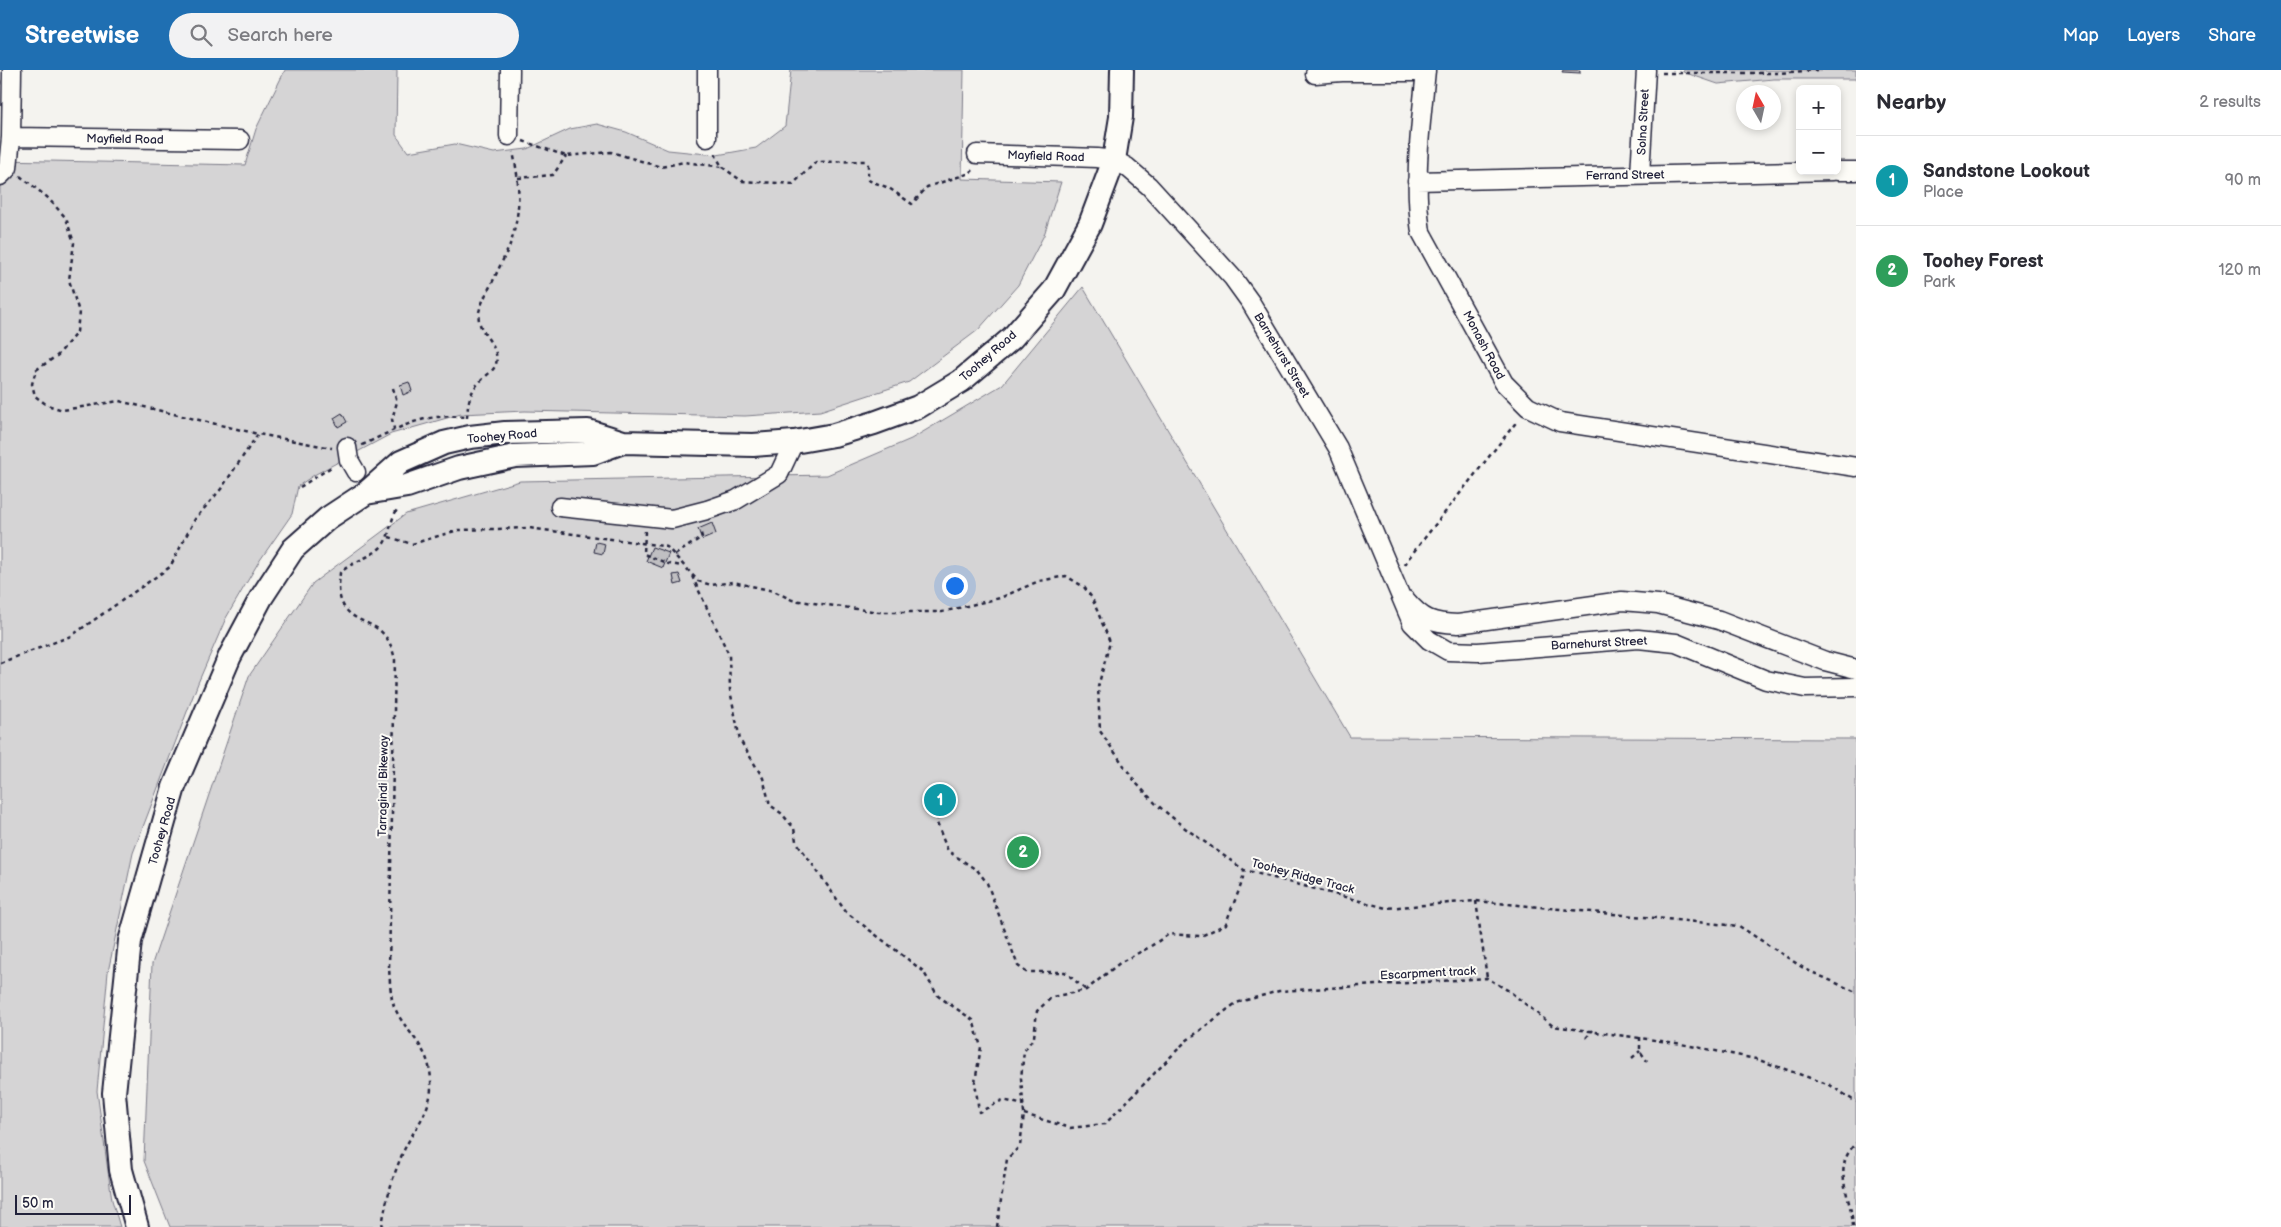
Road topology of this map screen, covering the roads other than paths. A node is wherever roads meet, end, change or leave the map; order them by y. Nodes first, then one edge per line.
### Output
1 (12, 70) edge
2 (510, 70) edge
3 (707, 70) edge
4 (1122, 70) edge
5 (1426, 71) edge
6 (1646, 72) edge
7 (1315, 74) dead end
8 (508, 136) road end
9 (11, 137) junction
10 (707, 138) road end
11 (240, 140) dead end
12 (982, 154) road end
13 (1114, 160) junction
14 (1841, 171) edge
15 (1856, 171) edge
16 (4, 172) edge
17 (1796, 172) edge
18 (1640, 175) junction
19 (1417, 181) junction
20 (794, 442) junction
21 (344, 454) road end
22 (1856, 466) edge
23 (356, 472) dead end
24 (560, 507) dead end
25 (1396, 588) junction
26 (1856, 669) edge
27 (1856, 687) edge
28 (136, 1227) edge

1 - 9 street
2 - 8 street
3 - 10 street
4 - 13 main road, Toohey Road
5 - 7 street
5 - 19 street, Monash Road
6 - 18 street, Solna Street
9 - 11 street, Mayfield Road
9 - 16 street
12 - 13 street, Mayfield Road
13 - 20 main road, Toohey Road
13 - 25 street, Barnehurst Street
14 - 15 street
17 - 18 street, Ferrand Street
18 - 19 street, Ferrand Street
19 - 22 street, Monash Road
20 - 24 street
20 - 28 main road, Toohey Road
21 - 23 street
25 - 26 street, Barnehurst Street
25 - 27 street, Barnehurst Street

